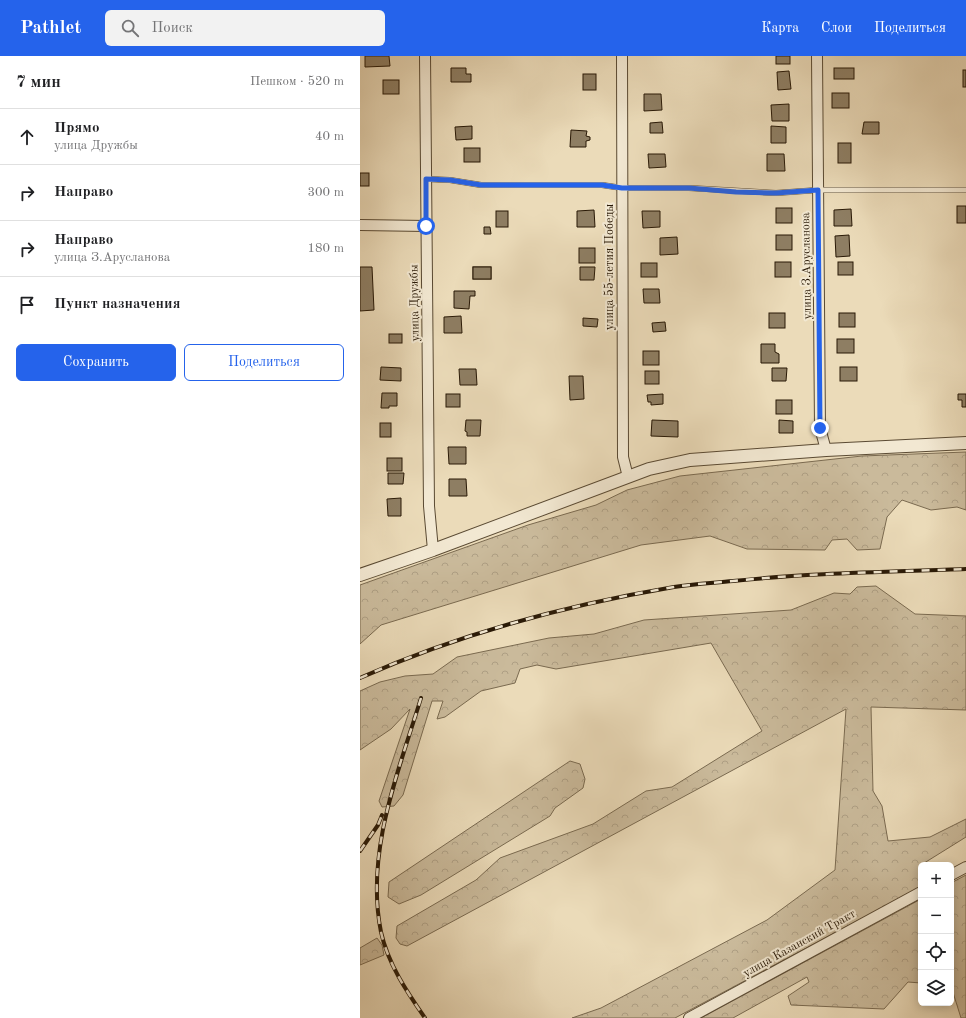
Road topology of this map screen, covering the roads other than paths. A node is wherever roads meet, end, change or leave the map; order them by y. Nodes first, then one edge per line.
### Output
1 (425, 56) edge
2 (622, 56) edge
3 (817, 56) edge
4 (426, 179) junction
5 (622, 188) junction
6 (818, 190) junction
7 (966, 190) edge
8 (360, 225) edge
9 (426, 226) junction
10 (966, 443) edge
11 (826, 450) junction
12 (628, 477) junction
13 (433, 550) junction
14 (360, 574) edge
15 (966, 867) edge
16 (954, 873) edge
17 (918, 894) edge
18 (689, 1018) edge

1 - 4 street, улица Дружбы
2 - 5 street, улица 55-летия Победы
3 - 6 street, улица З.Арусланова
4 - 5 lane
4 - 9 street, улица Дружбы
5 - 6 lane
5 - 12 street, улица 55-летия Победы
6 - 7 lane
6 - 11 street, улица З.Арусланова
8 - 9 street
9 - 13 street, улица Дружбы
10 - 11 street
11 - 12 street
12 - 13 street
13 - 14 street
15 - 16 street
17 - 18 street, улица Казанский Тракт

